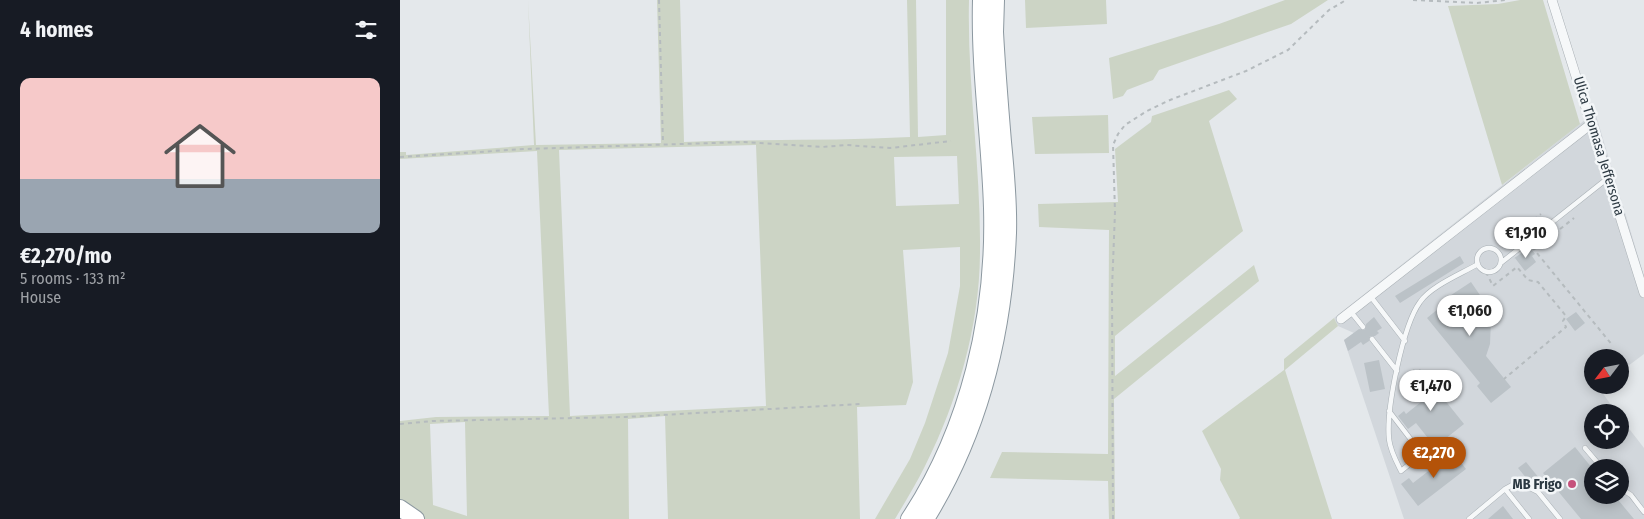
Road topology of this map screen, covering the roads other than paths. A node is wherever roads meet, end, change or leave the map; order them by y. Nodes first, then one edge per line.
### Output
1 (981, 0) edge
2 (996, 0) edge
3 (1552, 0) edge
4 (1591, 124) junction
5 (1609, 178) junction
6 (1502, 262) junction
7 (1478, 264) junction
8 (1644, 293) edge
9 (1371, 296) junction
10 (1351, 312) junction
11 (1341, 319) dead end
12 (1363, 326) dead end
13 (1372, 338) dead end
14 (1405, 341) junction
15 (1397, 371) junction
16 (1389, 411) junction
17 (1586, 449) edge
18 (1594, 459) edge
19 (927, 488) junction
20 (1505, 489) junction
21 (1629, 494) edge
22 (400, 508) edge
23 (1644, 512) edge
24 (1472, 518) edge
25 (416, 519) edge
26 (900, 519) edge
27 (909, 519) edge
28 (926, 519) edge
29 (1529, 519) edge
30 (1560, 519) edge

1 - 19 highway
2 - 28 highway
3 - 4 street, Ulica Thomasa Jeffersona
4 - 5 street, Ulica Thomasa Jeffersona
4 - 9 street
5 - 6 lane
5 - 8 street, Ulica Thomasa Jeffersona
6 - 7 lane
6 - 7 lane
7 - 14 lane
9 - 10 street
9 - 14 lane
10 - 11 street
10 - 12 lane
13 - 15 lane
14 - 15 lane
15 - 16 lane
16 - 16 lane
17 - 18 lane
19 - 26 highway
19 - 27 highway
20 - 24 lane
20 - 29 lane
20 - 30 lane
21 - 23 lane
22 - 25 highway

